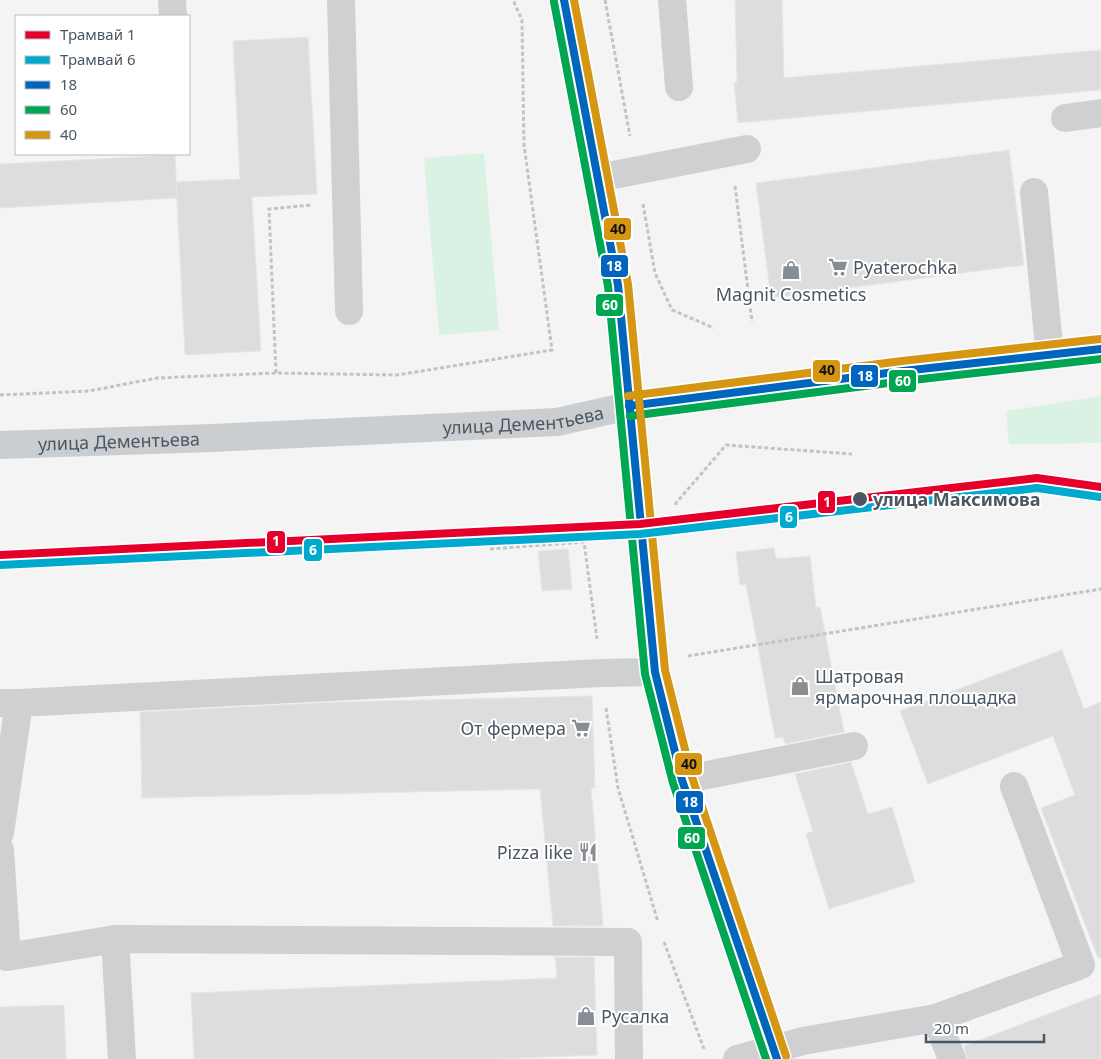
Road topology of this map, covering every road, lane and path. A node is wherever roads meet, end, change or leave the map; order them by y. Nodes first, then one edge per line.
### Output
1 (172, 0) edge
2 (341, 0) edge
3 (513, 0) edge
4 (564, 0) edge
5 (672, 0) edge
6 (173, 15) edge
7 (679, 87) dead end
8 (1101, 113) edge
9 (1065, 118) dead end
10 (739, 151) joint
11 (598, 178) junction
12 (1034, 192) dead end
13 (346, 202) junction
14 (349, 311) dead end
15 (752, 322) dead end
16 (1101, 349) edge
17 (1050, 356) junction
18 (276, 373) junction
19 (0, 395) edge
20 (629, 406) junction
21 (0, 445) edge
22 (852, 454) dead end
23 (676, 511) dead end
24 (490, 549) dead end
25 (1101, 589) edge
26 (685, 657) dead end
27 (655, 672) junction
28 (601, 673) junction
29 (10, 703) edge
30 (854, 746) dead end
31 (682, 780) junction
32 (1014, 786) dead end
33 (0, 832) edge
34 (0, 850) edge
35 (661, 930) dead end
36 (115, 939) junction
37 (663, 939) dead end
38 (3, 957) edge
39 (936, 1018) junction
40 (704, 1050) dead end
41 (775, 1054) edge
42 (122, 1059) edge
43 (629, 1059) edge
44 (737, 1059) edge
45 (952, 1059) edge

1 - 6 lane
2 - 13 lane
3 - 18 path
4 - 11 main road
5 - 7 lane
8 - 9 lane
10 - 11 lane
10 - 15 path
11 - 20 main road
12 - 17 lane
13 - 14 lane
13 - 18 path
16 - 17 main road, улица Дементьева
17 - 20 main road, улица Дементьева
18 - 19 path
20 - 21 main road, улица Дементьева
20 - 27 main road
22 - 23 path
24 - 28 path
25 - 26 path
27 - 28 lane
27 - 31 main road
28 - 29 lane
28 - 35 path
29 - 33 lane
30 - 31 lane
31 - 41 main road
32 - 39 lane
34 - 38 lane
36 - 38 lane
36 - 42 lane
36 - 43 lane
37 - 40 path
39 - 41 lane
39 - 45 lane
41 - 44 lane

